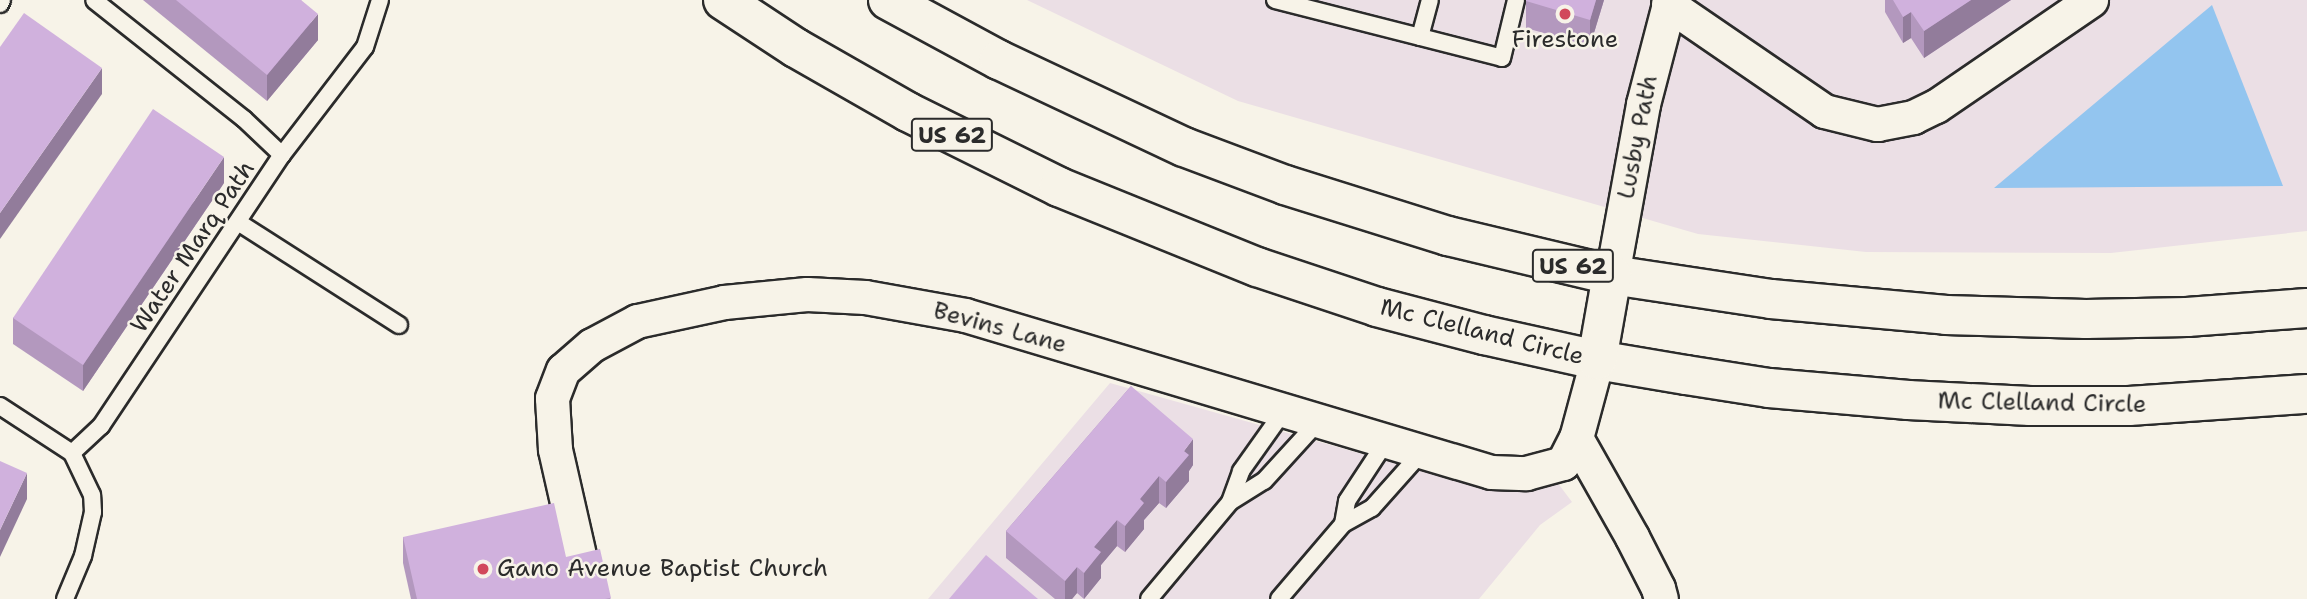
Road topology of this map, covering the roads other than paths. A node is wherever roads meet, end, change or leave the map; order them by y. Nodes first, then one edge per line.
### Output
1 (94, 0) edge
2 (380, 0) edge
3 (723, 0) edge
4 (888, 0) edge
5 (1275, 0) edge
6 (1430, 0) edge
7 (1516, 0) edge
8 (2091, 0) edge
9 (1669, 2) edge
10 (1420, 37) junction
11 (282, 155) junction
12 (238, 222) junction
13 (1612, 275) junction
14 (2307, 308) edge
15 (399, 325) dead end
16 (1597, 360) junction
17 (2307, 394) edge
18 (0, 406) edge
19 (1283, 412) junction
20 (1317, 422) junction
21 (1576, 438) junction
22 (1385, 443) junction
23 (72, 453) junction
24 (1421, 453) junction
25 (1230, 502) junction
26 (1343, 524) junction
27 (65, 599) edge
28 (589, 599) edge
29 (1149, 599) edge
30 (1279, 599) edge
31 (1661, 599) edge

1 - 11 lane, Water Marq Path
2 - 11 lane
3 - 16 highway, Mc Clelland Circle / US 62
4 - 13 highway, US 62
5 - 10 lane
6 - 10 lane
7 - 10 lane
8 - 9 street
9 - 13 street, Lusby Path
11 - 12 lane, Water Marq Path
12 - 15 lane
12 - 23 lane, Water Marq Path
13 - 14 highway, US 62
13 - 16 highway
16 - 17 highway, Mc Clelland Circle / US 62
16 - 21 street, Bevins Lane
18 - 23 lane
19 - 20 street, Bevins Lane
19 - 25 lane
19 - 28 street, Bevins Lane
20 - 22 street, Bevins Lane
20 - 25 lane
21 - 24 street, Bevins Lane
21 - 31 street
22 - 24 street, Bevins Lane
22 - 26 lane
23 - 27 lane
24 - 26 lane
25 - 29 lane
26 - 30 lane

